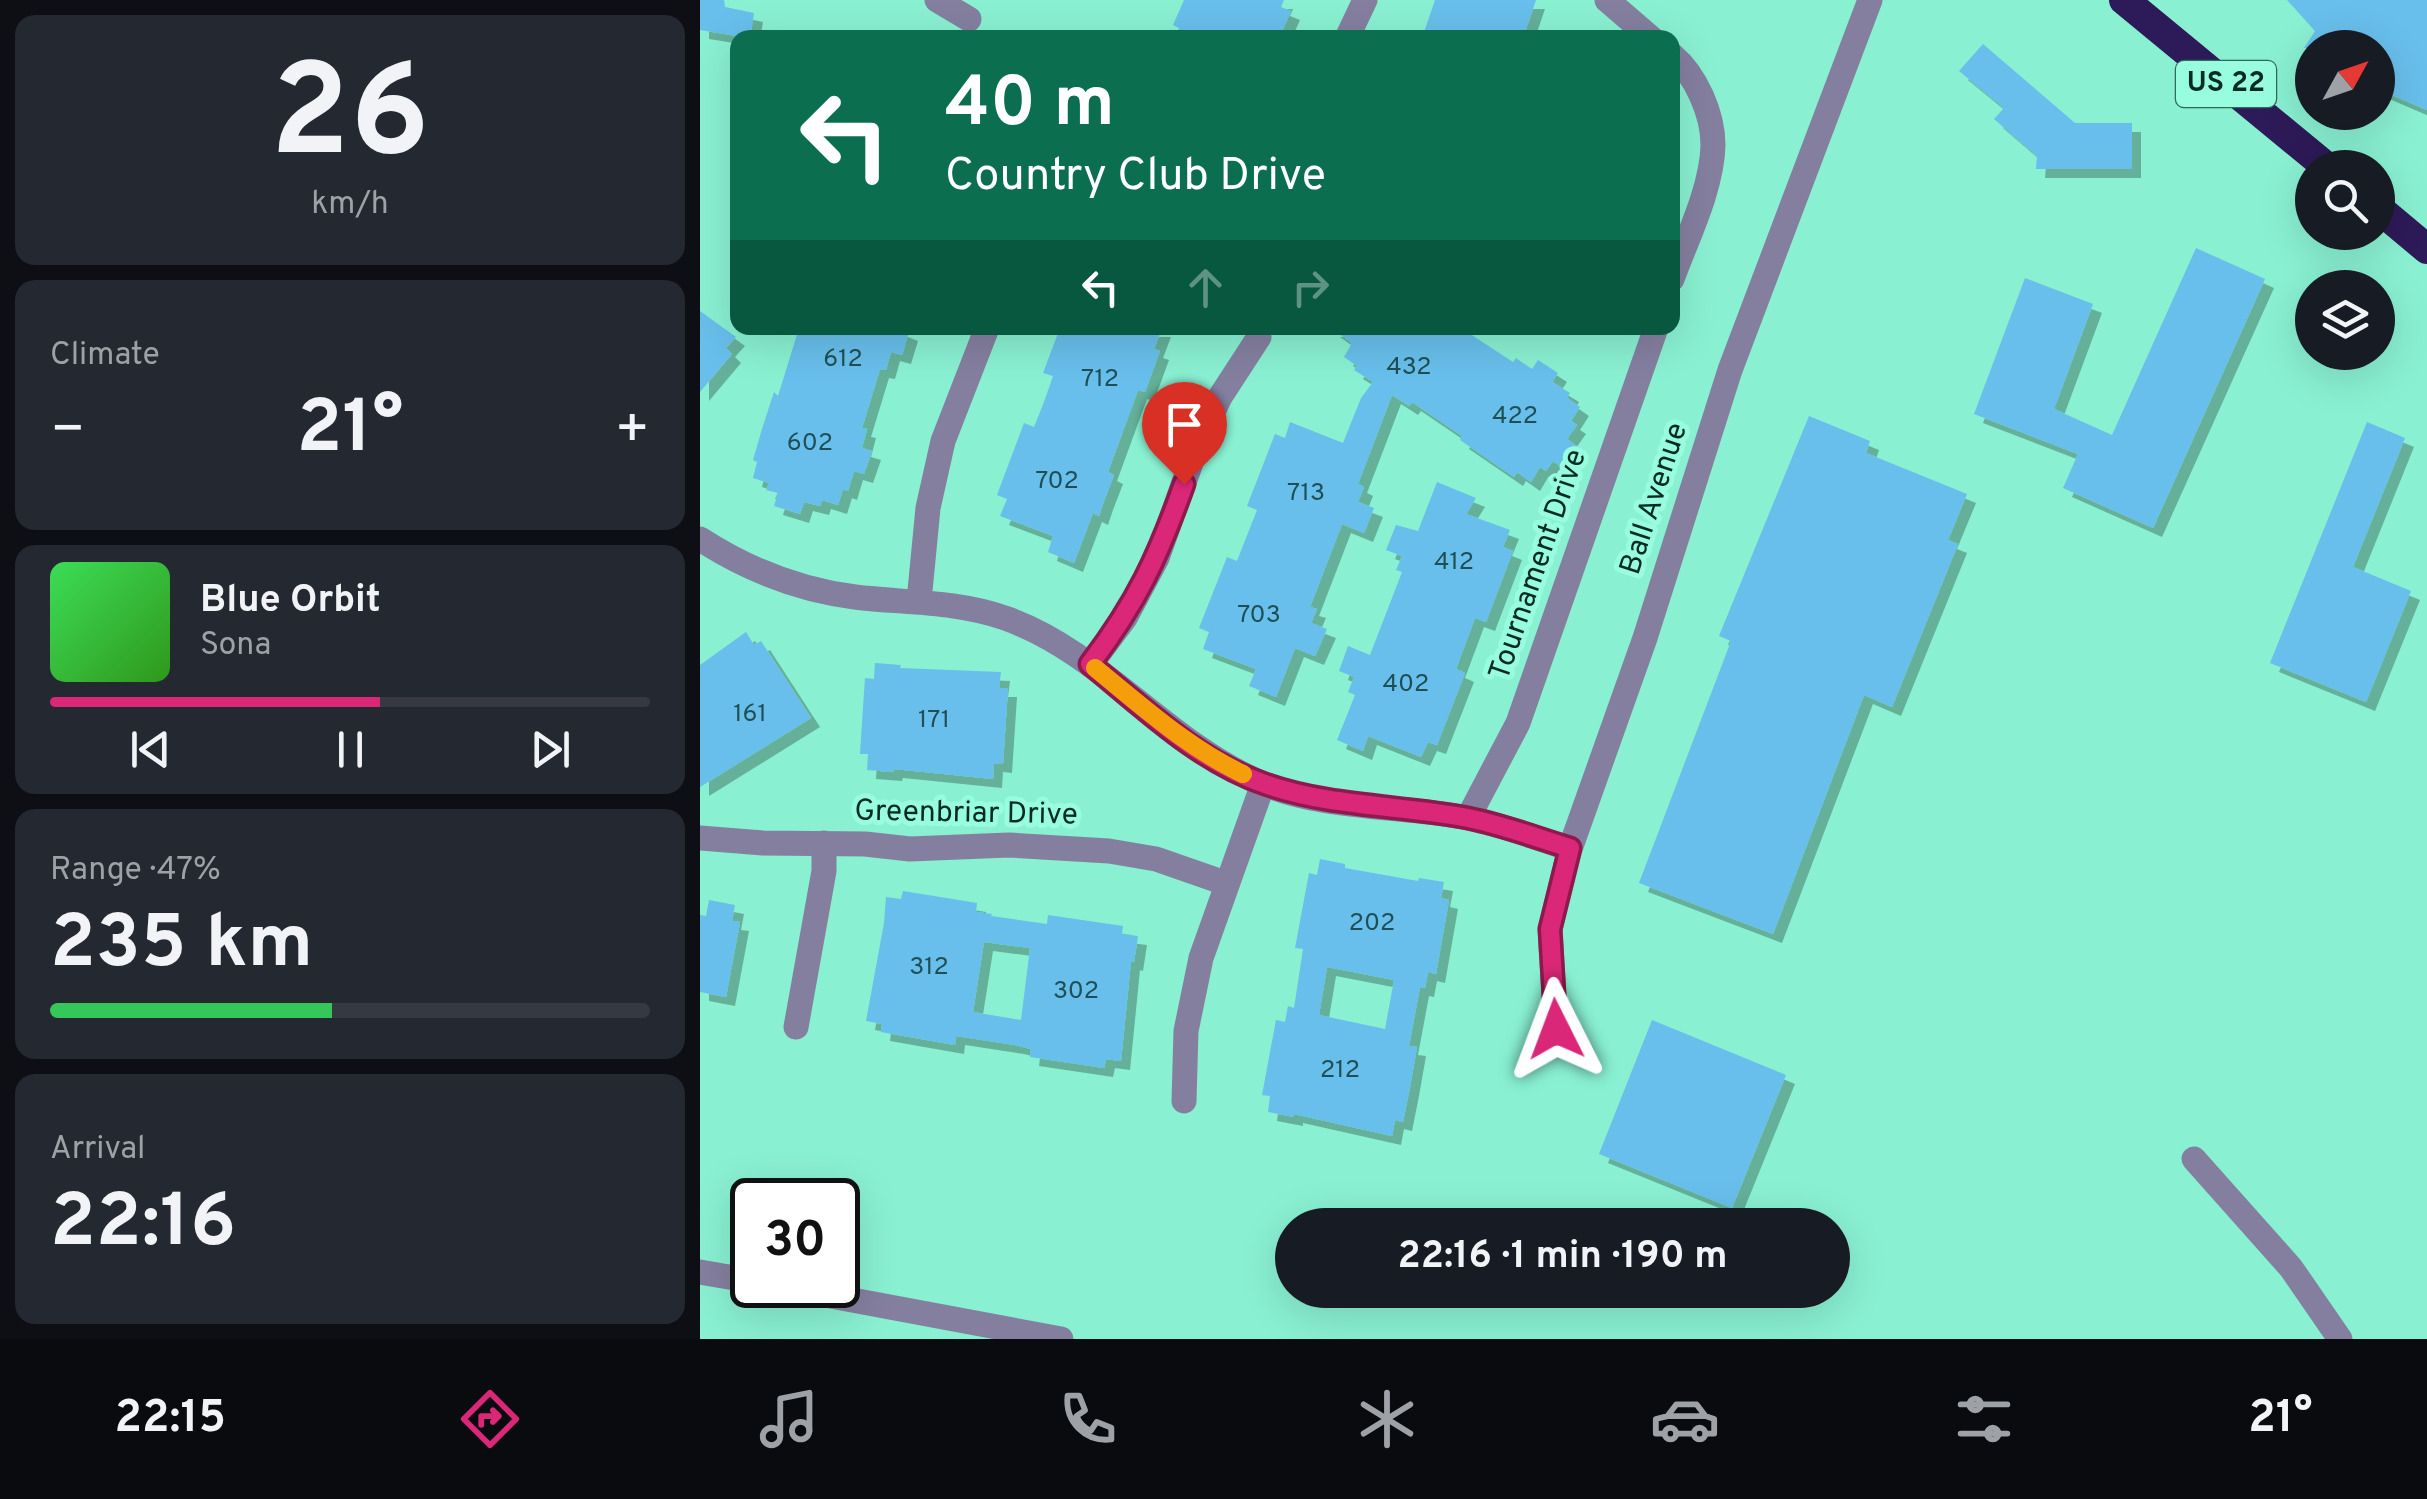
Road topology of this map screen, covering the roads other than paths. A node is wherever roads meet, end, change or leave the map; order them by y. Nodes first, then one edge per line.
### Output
1 (937, 0) edge
2 (1365, 0) edge
3 (1606, 0) edge
4 (1870, 0) edge
5 (2124, 0) edge
6 (969, 20) dead end
7 (1350, 30) edge
8 (1642, 30) edge
9 (1680, 66) edge
10 (2306, 150) edge
11 (2395, 222) edge
12 (2427, 249) edge
13 (1680, 256) edge
14 (984, 335) edge
15 (1654, 335) edge
16 (1259, 337) dead end
17 (700, 539) edge
18 (918, 601) junction
19 (1090, 664) junction
20 (1263, 784) junction
21 (1468, 818) junction
22 (700, 838) edge
23 (824, 843) junction
24 (1570, 848) junction
25 (1225, 883) junction
26 (796, 1027) dead end
27 (1556, 1029) dead end
28 (1184, 1100) dead end
29 (2194, 1159) dead end
30 (700, 1272) edge
31 (730, 1278) edge
32 (860, 1301) edge
33 (2335, 1337) edge
34 (1062, 1339) edge

1 - 6 street
2 - 7 street
3 - 8 street
4 - 24 street, Ball Avenue
5 - 10 highway, US 22
9 - 13 street
11 - 12 highway
14 - 18 street
15 - 21 street, Tournament Drive
16 - 19 street
17 - 18 street
18 - 19 street
19 - 20 street
20 - 21 street
20 - 25 street
21 - 24 street
22 - 23 street, Greenbriar Drive
23 - 25 street, Greenbriar Drive
23 - 26 street
24 - 27 street, Ball Avenue
25 - 28 street
29 - 33 street
30 - 31 street
32 - 34 street

